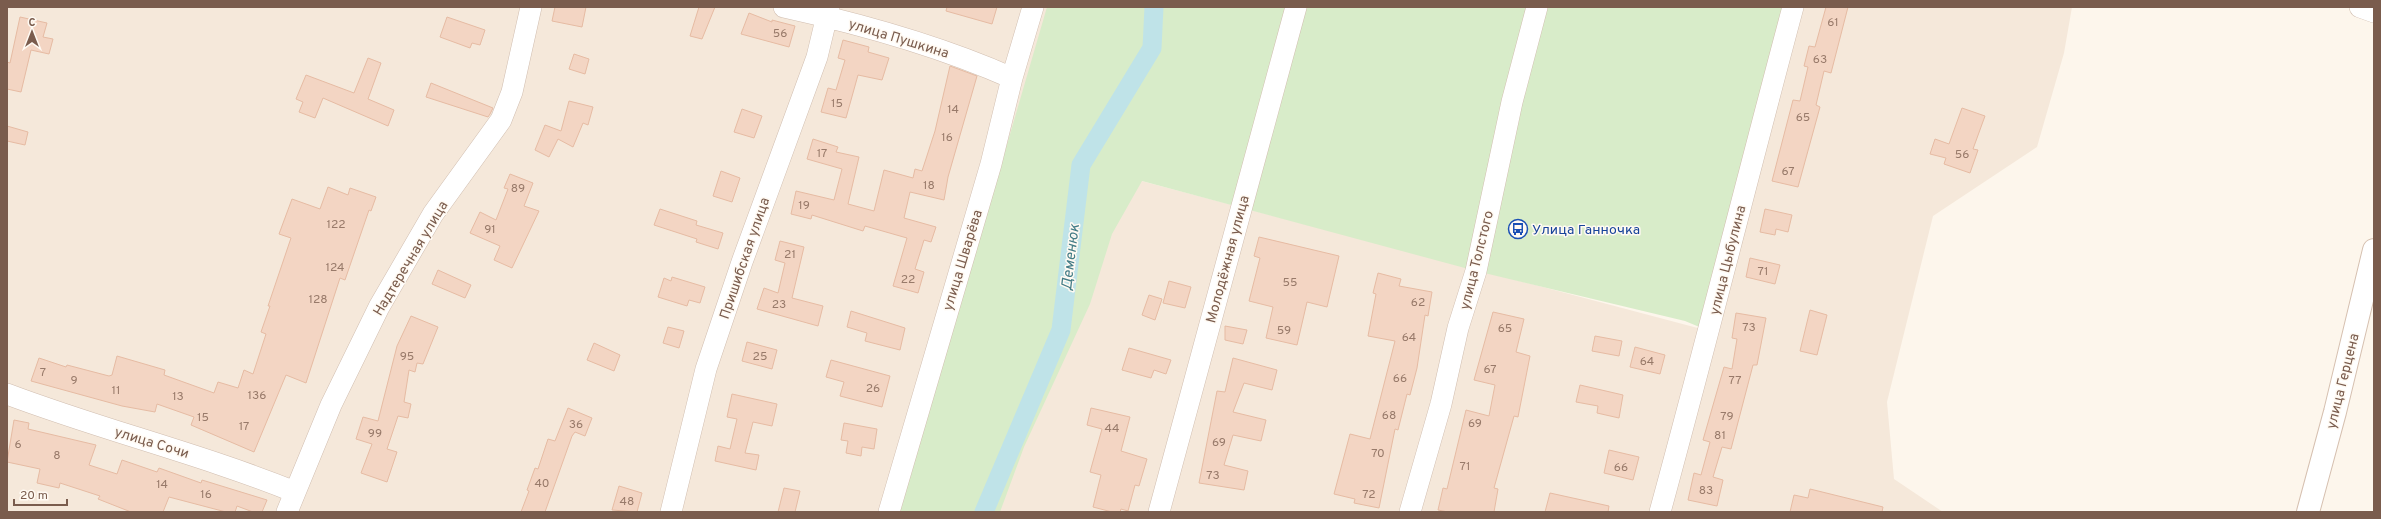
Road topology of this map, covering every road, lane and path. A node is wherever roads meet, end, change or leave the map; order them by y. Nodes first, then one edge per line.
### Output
1 (531, 7) edge
2 (784, 7) edge
3 (1033, 7) edge
4 (1296, 7) edge
5 (1537, 7) edge
6 (1793, 7) edge
7 (2360, 7) edge
8 (828, 12) edge
9 (2374, 12) edge
10 (1012, 78) junction
11 (2374, 250) edge
12 (7, 394) edge
13 (295, 492) junction
14 (287, 512) edge
15 (671, 512) edge
16 (889, 512) edge
17 (1159, 512) edge
18 (1410, 512) edge
19 (1660, 512) edge
20 (2308, 512) edge

1 - 13 street, Надтеречная улица
2 - 8 street, улица Пушкина
3 - 10 street, улица Шварёва
4 - 17 street, Молодёжная улица
5 - 18 street, улица Толстого
6 - 19 street, улица Цыбулина
7 - 9 street
8 - 10 street, улица Пушкина
8 - 15 street, Пришибская улица
10 - 16 street, улица Шварёва
11 - 20 main road, улица Герцена
12 - 13 street, улица Сочи
13 - 14 street, Надтеречная улица

